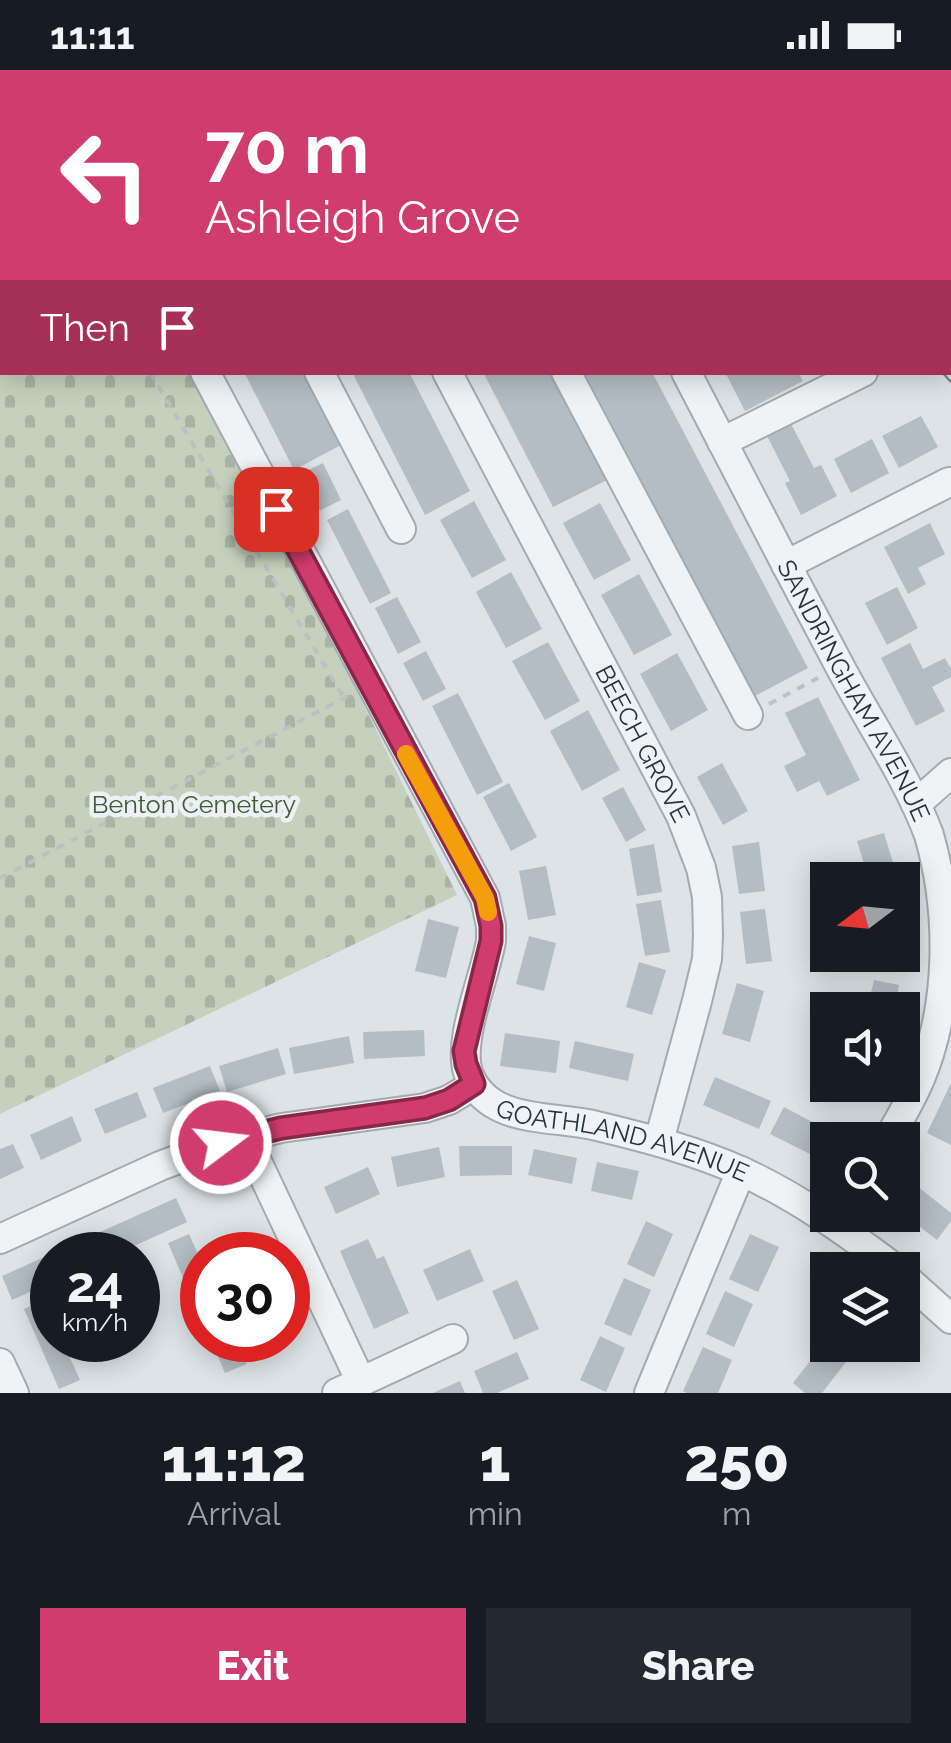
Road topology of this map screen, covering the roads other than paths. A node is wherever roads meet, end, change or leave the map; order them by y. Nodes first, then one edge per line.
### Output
1 (207, 375) edge
2 (321, 375) edge
3 (448, 375) edge
4 (568, 375) edge
5 (688, 375) edge
6 (857, 375) edge
7 (722, 442) junction
8 (949, 482) edge
9 (401, 529) dead end
10 (786, 565) junction
11 (748, 715) road end
12 (951, 773) edge
13 (916, 804) junction
14 (474, 1084) junction
15 (897, 1122) edge
16 (245, 1136) junction
17 (659, 1142) junction
18 (741, 1171) junction
19 (810, 1204) edge
20 (857, 1232) edge
21 (0, 1238) edge
22 (878, 1252) edge
23 (920, 1290) edge
24 (951, 1319) edge
25 (453, 1338) dead end
26 (0, 1363) edge
27 (349, 1388) edge
28 (14, 1393) edge
29 (649, 1393) edge

1 - 14 street
2 - 9 street
3 - 17 street, BEECH GROVE
4 - 11 street
5 - 7 street, SANDRINGHAM AVENUE
6 - 7 street
7 - 10 street, SANDRINGHAM AVENUE
8 - 10 street
10 - 13 street, SANDRINGHAM AVENUE
12 - 13 street
13 - 15 street, SANDRINGHAM AVENUE
14 - 16 street, GOATHLAND AVENUE
14 - 17 street, GOATHLAND AVENUE
16 - 21 street, GOATHLAND AVENUE
16 - 27 street
17 - 18 street, GOATHLAND AVENUE
18 - 19 street, GOATHLAND AVENUE
18 - 29 street
20 - 22 street, GOATHLAND AVENUE
23 - 24 street, GOATHLAND AVENUE
25 - 27 street
26 - 28 street

